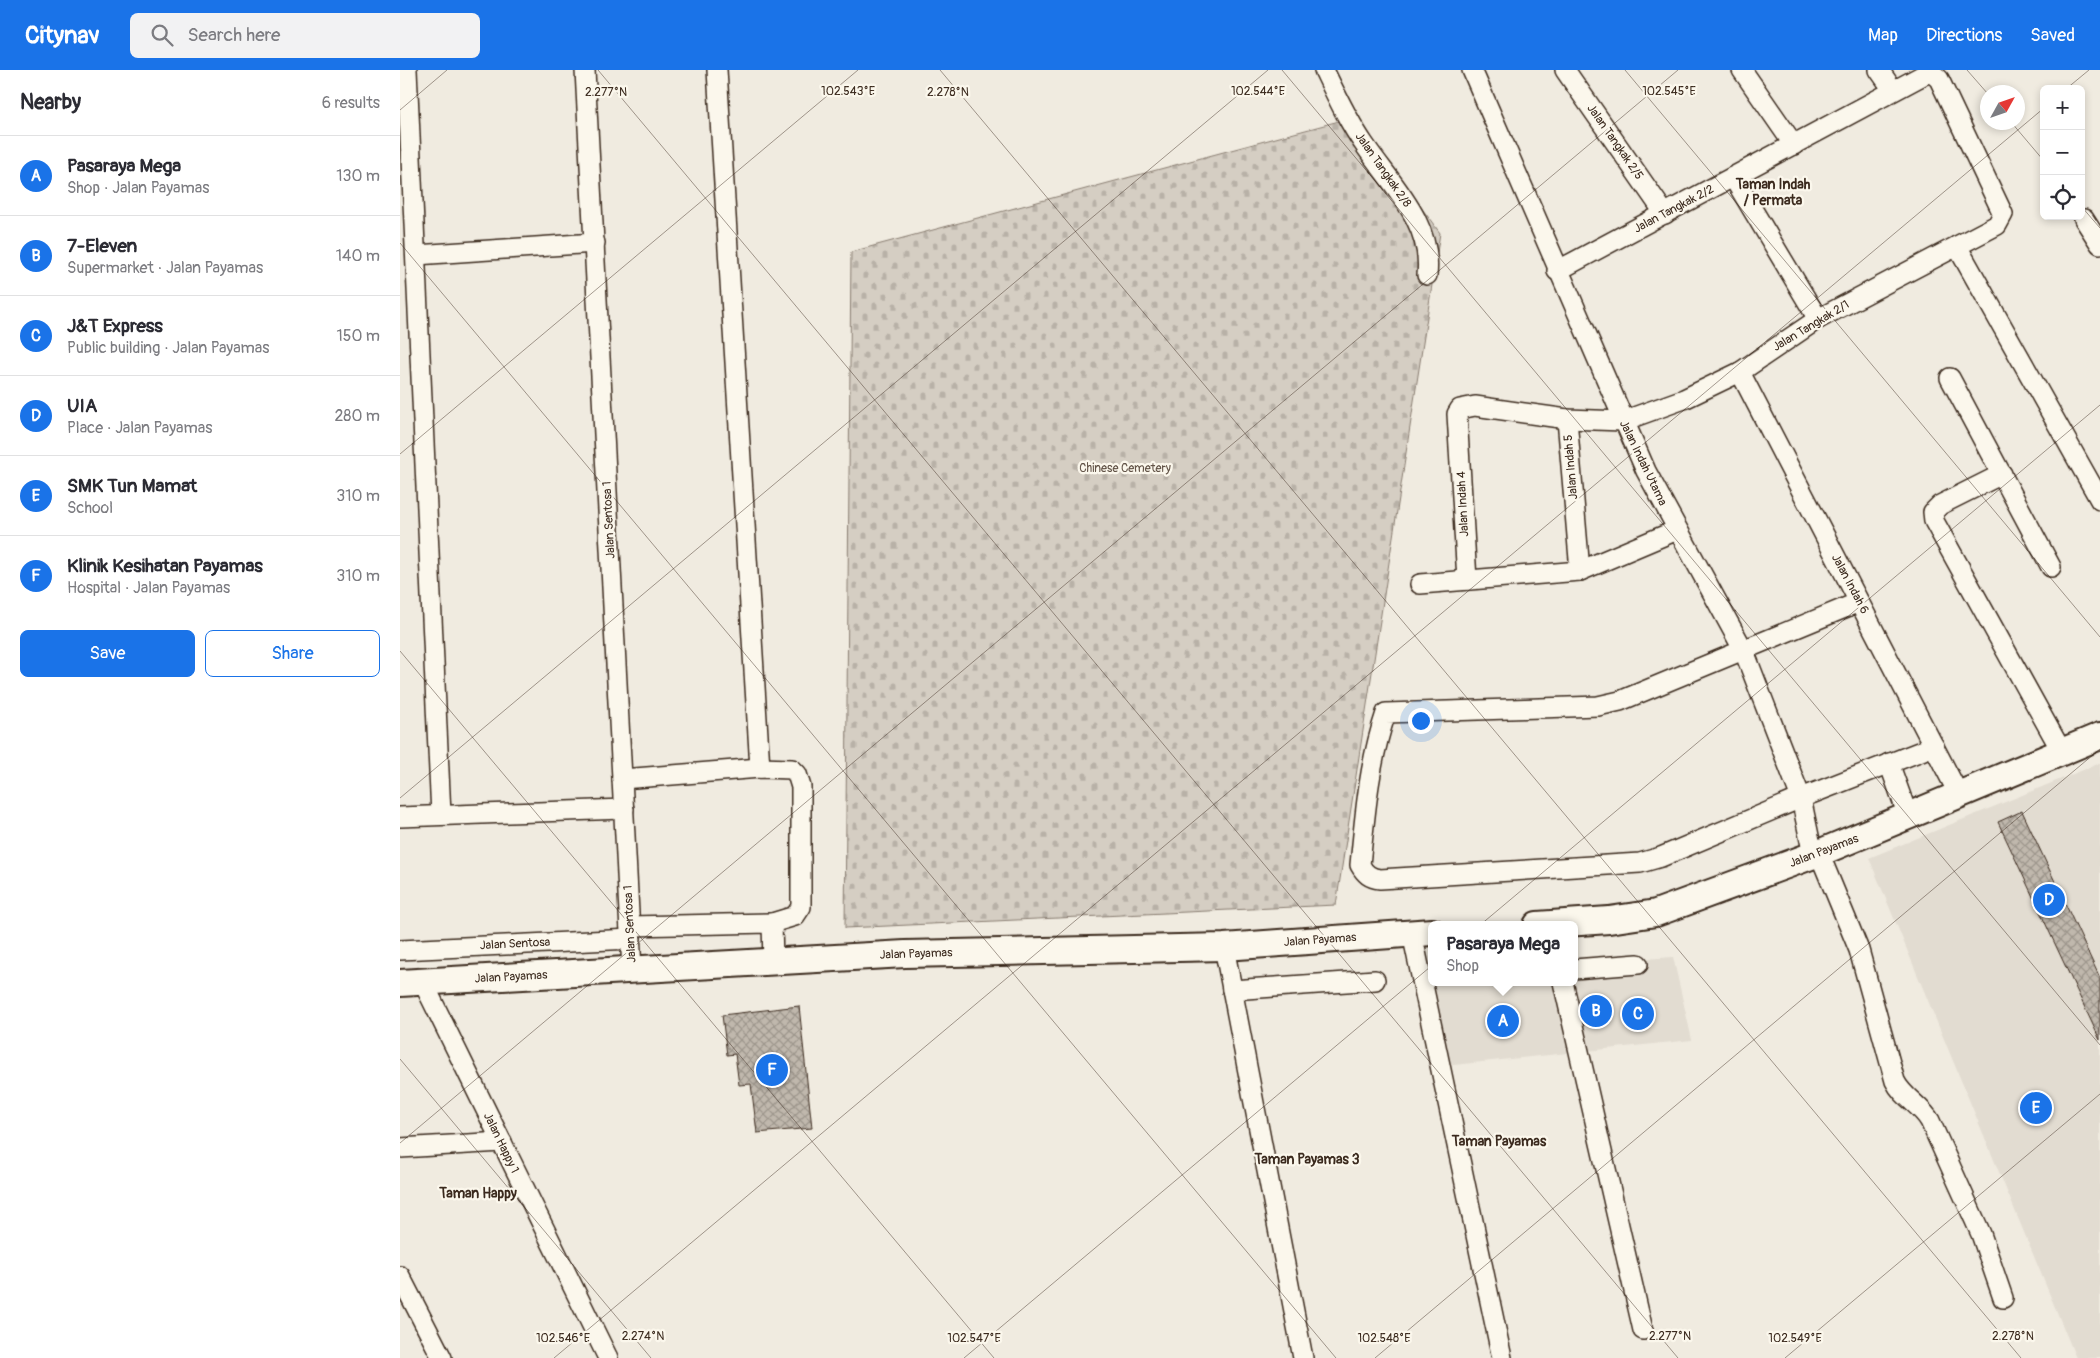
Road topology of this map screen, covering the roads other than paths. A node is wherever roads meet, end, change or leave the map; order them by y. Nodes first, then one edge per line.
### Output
1 (407, 70) edge
2 (585, 70) edge
3 (717, 70) edge
4 (1324, 70) edge
5 (1472, 70) edge
6 (1566, 70) edge
7 (1742, 70) edge
8 (1879, 70) edge
9 (1893, 90) junction
10 (1794, 145) junction
11 (1733, 177) junction
12 (1664, 214) junction
13 (2085, 220) edge
14 (1997, 224) joint
15 (595, 243) junction
16 (2100, 244) edge
17 (1957, 246) junction
18 (416, 255) junction
19 (1557, 271) junction
20 (1427, 274) dead end
21 (1818, 319) junction
22 (1740, 372) junction
23 (1950, 378) dead end
24 (1566, 419) junction
25 (1623, 421) junction
26 (2002, 474) junction
27 (2100, 500) edge
28 (1677, 530) junction
29 (2051, 567) dead end
30 (1580, 571) junction
31 (1468, 580) junction
32 (1420, 584) dead end
33 (1860, 602) junction
34 (1744, 651) junction
35 (2100, 736) edge
36 (1934, 746) junction
37 (2062, 752) junction
38 (1889, 763) junction
39 (760, 768) junction
40 (622, 779) junction
41 (1960, 795) junction
42 (1801, 798) junction
43 (624, 809) junction
44 (441, 816) junction
45 (1908, 816) junction
46 (400, 817) edge
47 (1816, 854) junction
48 (1578, 922) edge
49 (772, 923) junction
50 (631, 932) junction
51 (1422, 933) edge
52 (1224, 947) junction
53 (400, 950) edge
54 (773, 962) junction
55 (1638, 964) dead end
56 (1578, 969) edge
57 (632, 970) junction
58 (1376, 980) dead end
59 (1426, 981) edge
60 (412, 983) edge
61 (1563, 986) edge
62 (1232, 990) junction
63 (502, 1142) junction
64 (400, 1148) edge
65 (400, 1276) edge
66 (2003, 1298) dead end
67 (1643, 1330) dead end
68 (442, 1358) edge
69 (608, 1358) edge
70 (1303, 1358) edge
71 (1502, 1358) edge

1 - 18 street
2 - 15 street, Jalan Sentosa 1
3 - 39 street
4 - 20 street, Jalan Tangkak 2/8
5 - 19 street, Jalan Indah Utama
6 - 12 street, Jalan Tangkak 2/5
7 - 10 street
8 - 9 street
9 - 10 street, Jalan Tangkak 2/2
9 - 14 street, Jalan Tangkak 2/2
10 - 11 street, Jalan Tangkak 2/2
11 - 12 street, Jalan Tangkak 2/2
11 - 21 street
12 - 19 street, Jalan Tangkak 2/2
13 - 16 street
14 - 17 street, Jalan Tangkak 2/1
15 - 18 street
15 - 40 street, Jalan Sentosa 1
17 - 21 street, Jalan Tangkak 2/1
17 - 27 street
18 - 44 street
19 - 25 street, Jalan Indah Utama
21 - 22 street, Jalan Tangkak 2/1
22 - 25 street, Jalan Tangkak 2/1
22 - 33 street, Jalan Indah 6
23 - 26 street
24 - 25 street, Jalan Indah 5
24 - 30 street, Jalan Indah 5
24 - 31 street, Jalan Indah 4
25 - 28 street, Jalan Indah Utama
26 - 29 street
26 - 37 street
28 - 30 street
28 - 34 street, Jalan Indah Utama
30 - 31 street
31 - 32 street
33 - 34 street
33 - 36 street, Jalan Indah 6
34 - 42 street, Jalan Indah Utama
34 - 42 street
35 - 37 highway, Jalan Payamas
36 - 38 street
36 - 41 street, Jalan Indah 6
37 - 41 highway, Jalan Payamas
38 - 42 street
38 - 45 street
39 - 40 street
39 - 49 street, Jalan Sentosa
40 - 43 street, Jalan Sentosa 1
41 - 45 highway, Jalan Payamas
42 - 47 street, Jalan Indah Utama
43 - 44 street
43 - 50 street, Jalan Sentosa 1
44 - 46 street
45 - 47 highway, Jalan Payamas
47 - 48 highway, Jalan Payamas
47 - 66 street, Jalan Indah Utama
49 - 50 street, Jalan Sentosa
49 - 54 street
50 - 53 street, Jalan Sentosa
50 - 57 street, Jalan Sentosa 1
51 - 52 highway, Jalan Payamas
51 - 59 street
52 - 54 highway, Jalan Payamas
52 - 62 street
54 - 57 highway, Jalan Payamas
55 - 56 street
57 - 60 highway, Jalan Payamas
58 - 62 street
59 - 71 street
60 - 63 street, Jalan Happy 1
61 - 67 street
62 - 70 street
63 - 64 street
63 - 69 street, Jalan Happy 1
65 - 68 street

